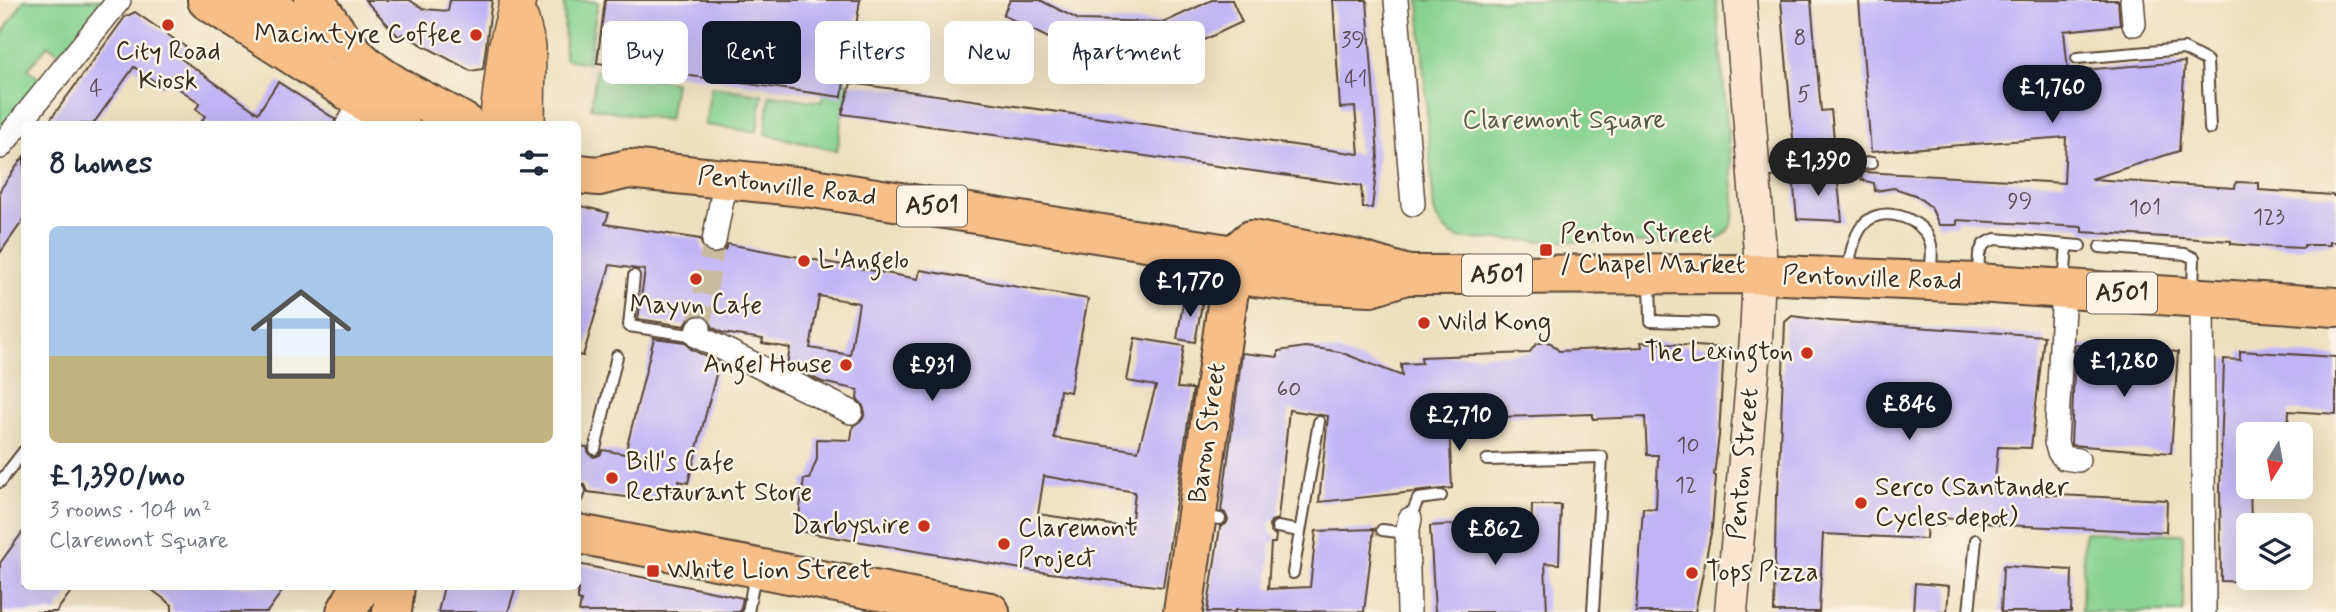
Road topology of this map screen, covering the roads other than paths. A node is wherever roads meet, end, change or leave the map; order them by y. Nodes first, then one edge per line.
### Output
1 (119, 0) edge
2 (207, 0) edge
3 (259, 0) edge
4 (314, 0) edge
5 (1396, 0) edge
6 (1740, 0) edge
7 (2132, 0) edge
8 (518, 4) edge
9 (2137, 38) junction
10 (344, 41) junction
11 (2077, 58) dead end
12 (364, 101) edge
13 (395, 121) edge
14 (453, 121) edge
15 (497, 121) edge
16 (527, 121) edge
17 (2210, 130) dead end
18 (0, 147) edge
19 (581, 153) edge
20 (1872, 163) dead end
21 (628, 169) junction
22 (1753, 172) junction
23 (581, 174) edge
24 (726, 178) junction
25 (1405, 205) dead end
26 (714, 242) tunnel mouth
27 (2067, 245) junction
28 (2080, 246) dead end
29 (2100, 247) dead end
30 (1234, 255) junction
31 (1760, 274) junction
32 (1650, 275) junction
33 (634, 276) dead end
34 (1847, 278) junction
35 (1930, 281) junction
36 (1977, 283) junction
37 (2064, 289) junction
38 (2198, 297) junction
39 (2336, 307) edge
40 (1711, 323) dead end
41 (698, 332) joint
42 (617, 356) dead end
43 (851, 412) dead end
44 (1319, 422) dead end
45 (595, 449) dead end
46 (21, 455) edge
47 (1487, 460) dead end
48 (2078, 460) dead end
49 (0, 482) edge
50 (1441, 496) dead end
51 (1409, 526) junction
52 (1277, 527) dead end
53 (1382, 530) dead end
54 (1300, 531) junction
55 (581, 535) edge
56 (1976, 540) dead end
57 (756, 568) junction
58 (1293, 573) dead end
59 (359, 590) edge
60 (395, 590) edge
61 (346, 612) edge
62 (392, 612) edge
63 (748, 612) edge
64 (990, 612) edge
65 (1183, 612) edge
66 (1409, 612) edge
67 (1593, 612) edge
68 (1731, 612) edge
69 (1969, 612) edge
70 (2204, 612) edge

1 - 18 street
2 - 12 highway
3 - 10 highway
4 - 10 highway
5 - 25 street
6 - 22 street
7 - 9 street
8 - 15 main road
8 - 16 main road
9 - 11 lane
9 - 17 lane
10 - 12 highway
12 - 13 highway
12 - 14 highway
19 - 21 highway, Pentonville Road / A501
20 - 22 lane
21 - 23 highway, Pentonville Road / A501
21 - 24 highway, Pentonville Road / A501
22 - 31 street
24 - 26 street
24 - 30 highway, Pentonville Road / A501
27 - 28 lane
27 - 36 lane
27 - 37 lane
29 - 38 lane
30 - 32 highway, Pentonville Road / A501
30 - 65 highway, Baron Street
31 - 32 highway, Pentonville Road / A501
31 - 34 highway, Pentonville Road / A501
31 - 68 street, Penton Street
32 - 40 lane
33 - 41 lane
34 - 35 highway, Pentonville Road / A501
34 - 35 lane
35 - 36 highway, Pentonville Road / A501
36 - 37 highway, Pentonville Road / A501
37 - 38 highway, Pentonville Road / A501
37 - 48 street
38 - 39 highway, Pentonville Road / A501
38 - 70 street
41 - 43 street
42 - 45 lane
44 - 54 lane
46 - 49 lane
47 - 67 lane
50 - 51 lane
51 - 53 lane
51 - 66 street
52 - 54 lane
54 - 58 lane
55 - 57 highway
56 - 69 lane
57 - 63 lane
57 - 64 highway
59 - 61 highway
60 - 62 highway

